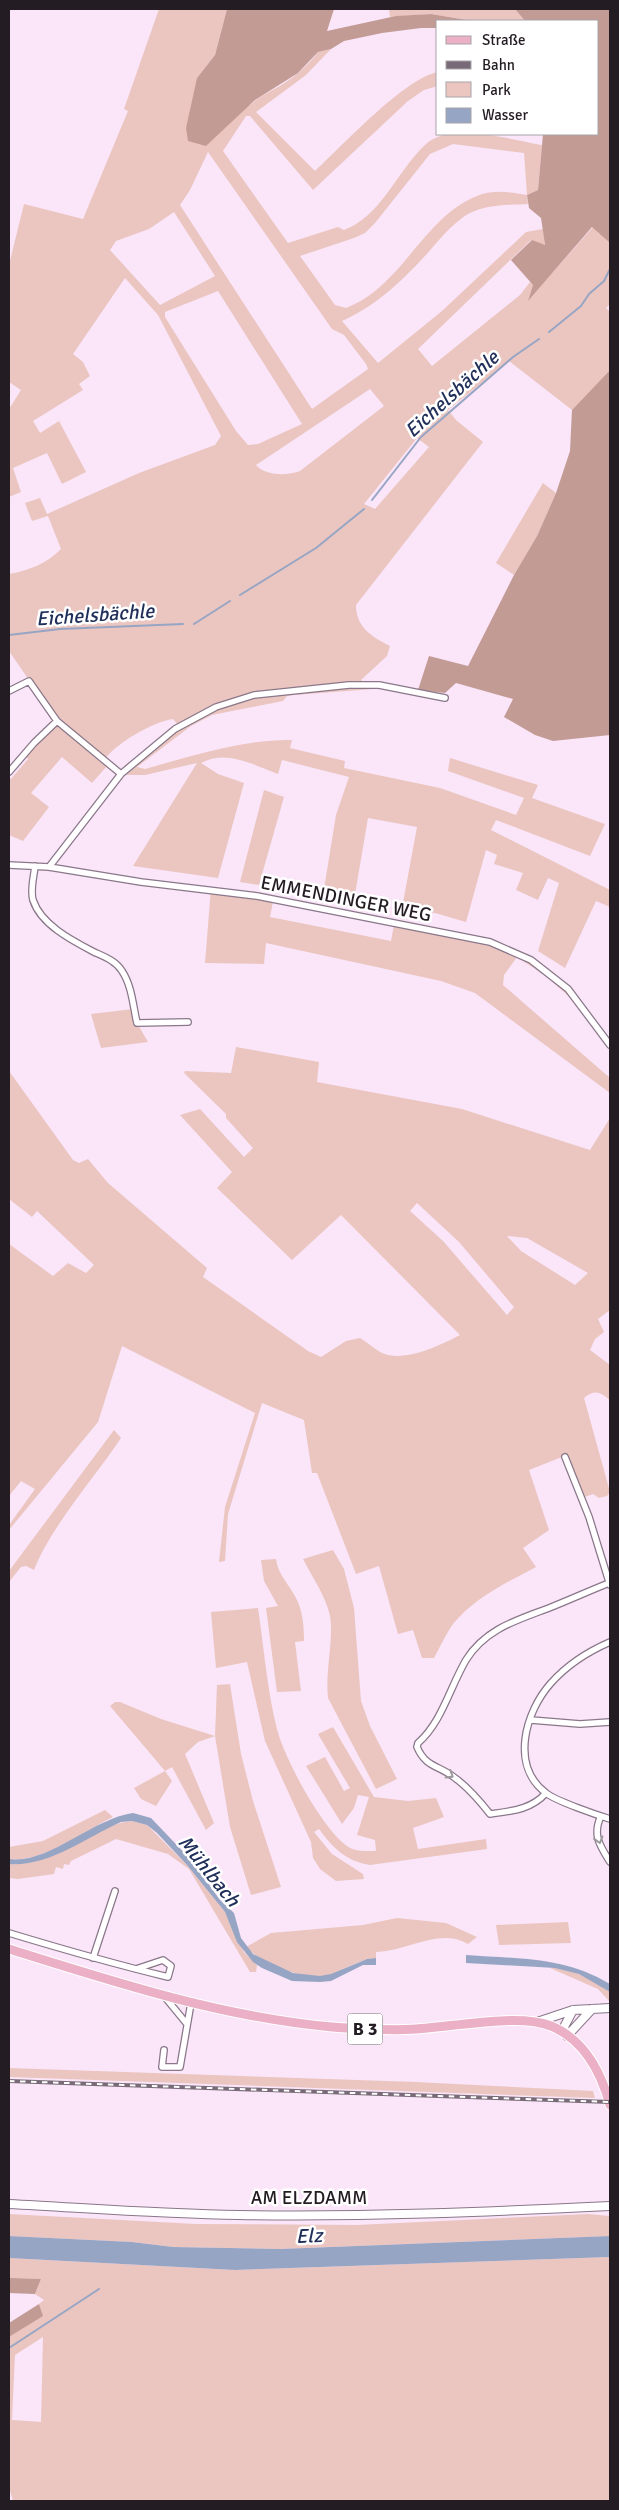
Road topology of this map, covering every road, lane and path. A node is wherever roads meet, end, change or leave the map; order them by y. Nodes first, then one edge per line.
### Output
1 (9, 691) edge
2 (445, 698) dead end
3 (57, 721) junction
4 (9, 772) edge
5 (121, 774) junction
6 (9, 865) edge
7 (36, 866) junction
8 (49, 867) junction
9 (188, 1022) dead end
10 (610, 1045) edge
11 (565, 1457) dead end
12 (610, 1584) edge
13 (610, 1642) edge
14 (531, 1720) junction
15 (610, 1722) edge
16 (546, 1793) junction
17 (601, 1816) junction
18 (610, 1819) edge
19 (610, 1862) edge
20 (115, 1891) dead end
21 (9, 1933) edge
22 (9, 1949) edge
23 (93, 1958) junction
24 (136, 1969) junction
25 (164, 1996) junction
26 (191, 2003) junction
27 (610, 2008) edge
28 (592, 2009) junction
29 (573, 2010) junction
30 (538, 2022) junction
31 (187, 2024) junction
32 (567, 2036) junction
33 (164, 2050) dead end
34 (610, 2105) edge
35 (9, 2204) edge
36 (610, 2206) edge

1 - 3 street
2 - 5 street
3 - 4 street
3 - 5 street
5 - 8 street
6 - 7 street, EMMENDINGER WEG
7 - 8 street, EMMENDINGER WEG
7 - 9 street
8 - 10 street, EMMENDINGER WEG
11 - 12 street
12 -> 16 street
13 - 14 street
14 - 15 street
14 - 16 street
16 - 17 street
17 - 18 street
17 -> 19 street
20 - 23 street
21 - 23 street
22 - 25 main road, B 3
23 - 24 street
24 - 24 street
25 - 26 main road, B 3
25 - 31 street
26 - 30 main road, B 3
26 - 31 street
27 - 28 street
28 - 29 street
28 - 32 street
29 - 30 street
29 - 32 street
30 - 32 main road, B 3
31 - 33 street
32 - 34 main road, B 3
35 - 36 street, AM ELZDAMM

